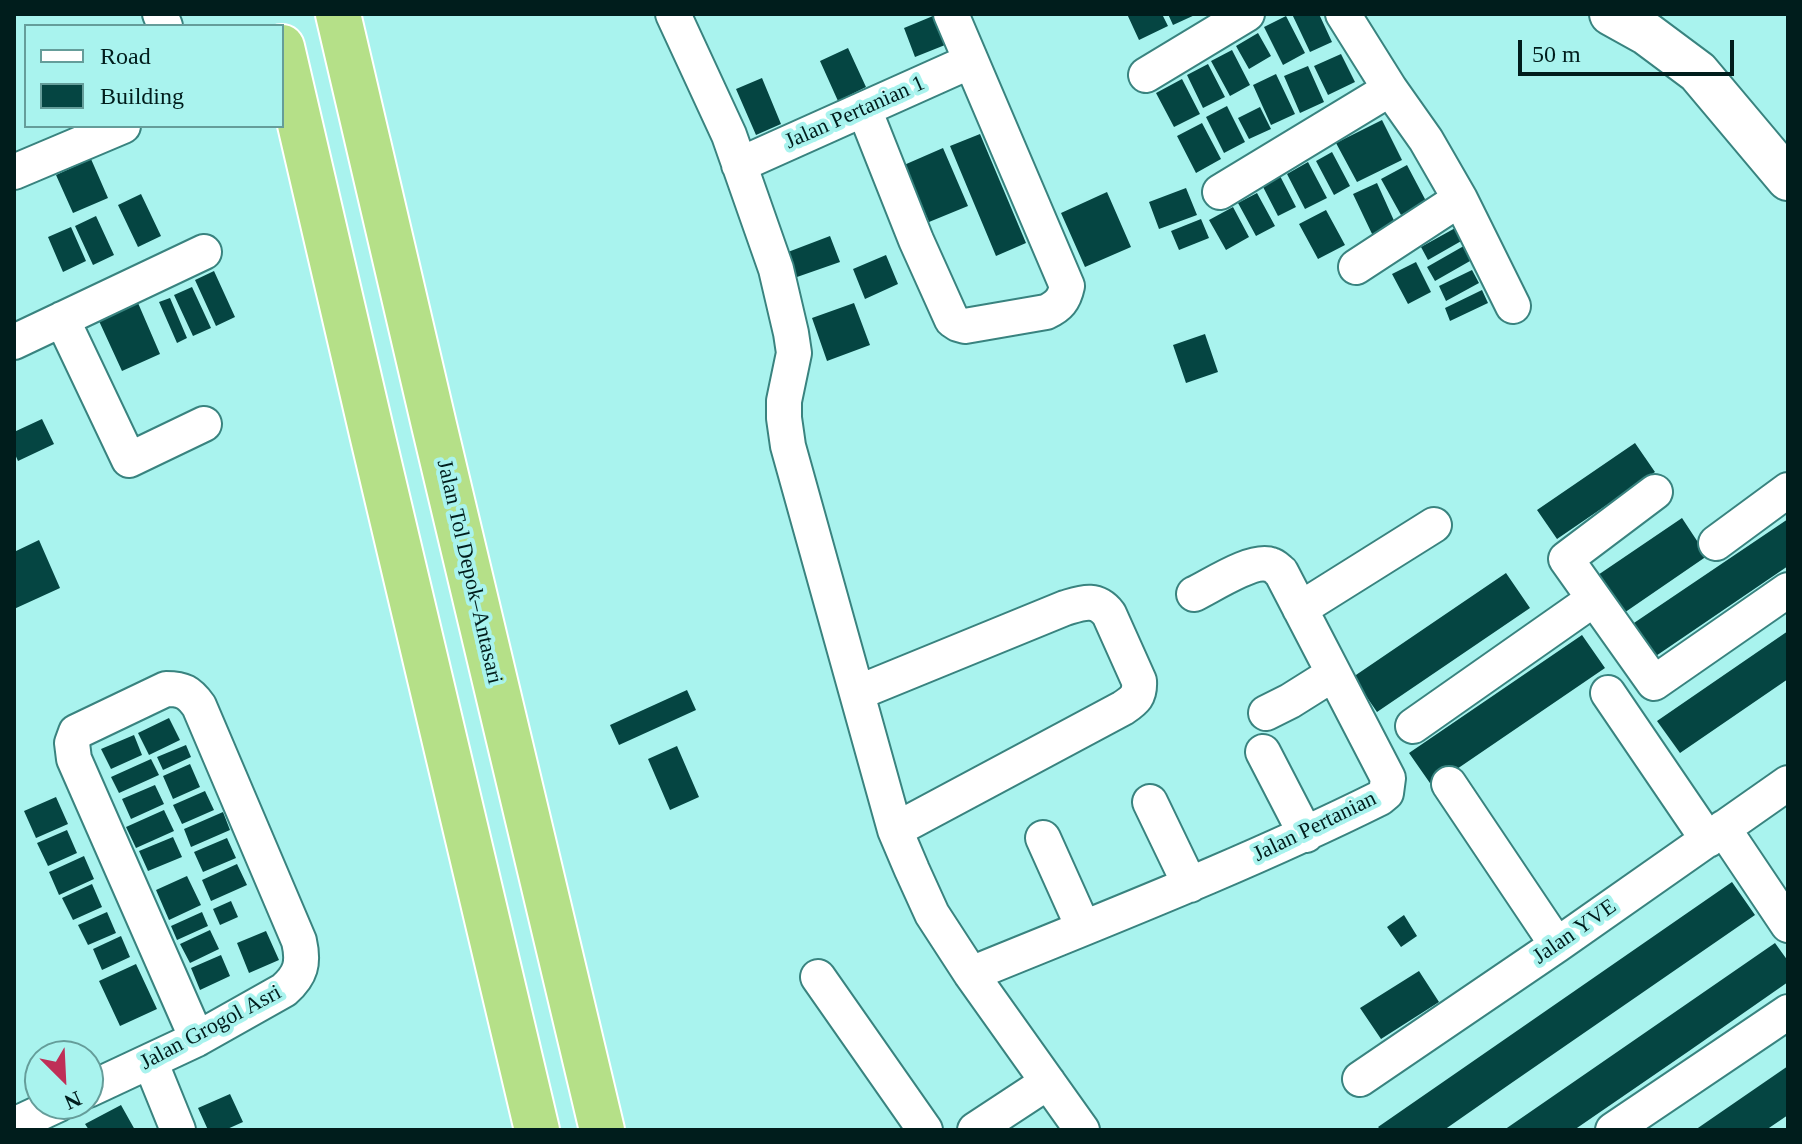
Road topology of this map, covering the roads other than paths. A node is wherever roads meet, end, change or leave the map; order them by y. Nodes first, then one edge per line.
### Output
1 (338, 14) edge
2 (673, 14) edge
3 (951, 14) edge
4 (1247, 14) edge
5 (1343, 14) edge
6 (1611, 14) edge
7 (284, 56) edge
8 (971, 61) junction
9 (1146, 75) dead end
10 (1390, 89) junction
11 (864, 109) junction
12 (118, 128) edge
13 (739, 165) junction
14 (14, 172) edge
15 (1788, 179) edge
16 (1220, 192) dead end
17 (1460, 199) junction
18 (204, 252) dead end
19 (1356, 267) dead end
20 (1513, 306) dead end
21 (62, 319) junction
22 (14, 342) edge
23 (204, 424) dead end
24 (1788, 490) edge
25 (1655, 492) dead end
26 (1434, 525) dead end
27 (1716, 543) dead end
28 (1788, 590) edge
29 (1194, 594) dead end
30 (1594, 599) junction
31 (1300, 609) junction
32 (1333, 674) junction
33 (857, 693) junction
34 (1608, 693) dead end
35 (1266, 713) dead end
36 (1413, 726) dead end
37 (1263, 752) dead end
38 (1788, 783) edge
39 (1449, 784) dead end
40 (1150, 802) dead end
41 (895, 830) junction
42 (1715, 834) junction
43 (1306, 835) junction
44 (1043, 838) dead end
45 (1190, 885) junction
46 (1788, 925) edge
47 (1083, 927) junction
48 (1557, 945) junction
49 (971, 974) junction
50 (818, 977) dead end
51 (1788, 1012) edge
52 (197, 1039) junction
53 (150, 1061) junction
54 (1360, 1079) dead end
55 (1048, 1082) junction
56 (104, 1083) edge
57 (178, 1130) edge
58 (537, 1130) edge
59 (602, 1130) edge
60 (925, 1130) edge
61 (975, 1130) edge
62 (1082, 1130) edge
63 (1613, 1130) edge

1 - 59 highway, Jalan Tol Depok–Antasari
2 - 13 street
3 - 8 street
4 - 9 street
5 - 10 street
6 - 15 street
7 - 58 highway
8 - 11 street, Jalan Pertanian 1
8 - 11 street
10 - 16 street
10 - 17 street
11 - 13 street, Jalan Pertanian 1
12 - 14 street
13 - 33 street
17 - 19 street
17 - 20 street
18 - 21 street
21 - 22 street
21 - 23 street
24 - 27 street
25 - 30 street
26 - 31 street
28 - 30 street
29 - 31 street, Jalan Pertanian
30 - 36 street
31 - 32 street, Jalan Pertanian
32 - 35 street
32 - 43 street, Jalan Pertanian
33 - 41 street
33 - 41 street
34 - 42 street
37 - 43 street
38 - 42 street, Jalan YVE
39 - 48 street
40 - 45 street
41 - 49 street
42 - 46 street
42 - 48 street, Jalan YVE
43 - 45 street, Jalan Pertanian
44 - 47 street
45 - 47 street, Jalan Pertanian
47 - 49 street, Jalan Pertanian
48 - 54 street, Jalan YVE
49 - 55 street
50 - 60 street
51 - 63 street
52 - 52 street, Jalan Grogol Asri
52 - 53 street, Jalan Grogol Asri
53 - 56 street, Jalan Grogol Asri
53 - 57 street
55 - 61 street
55 - 62 street

